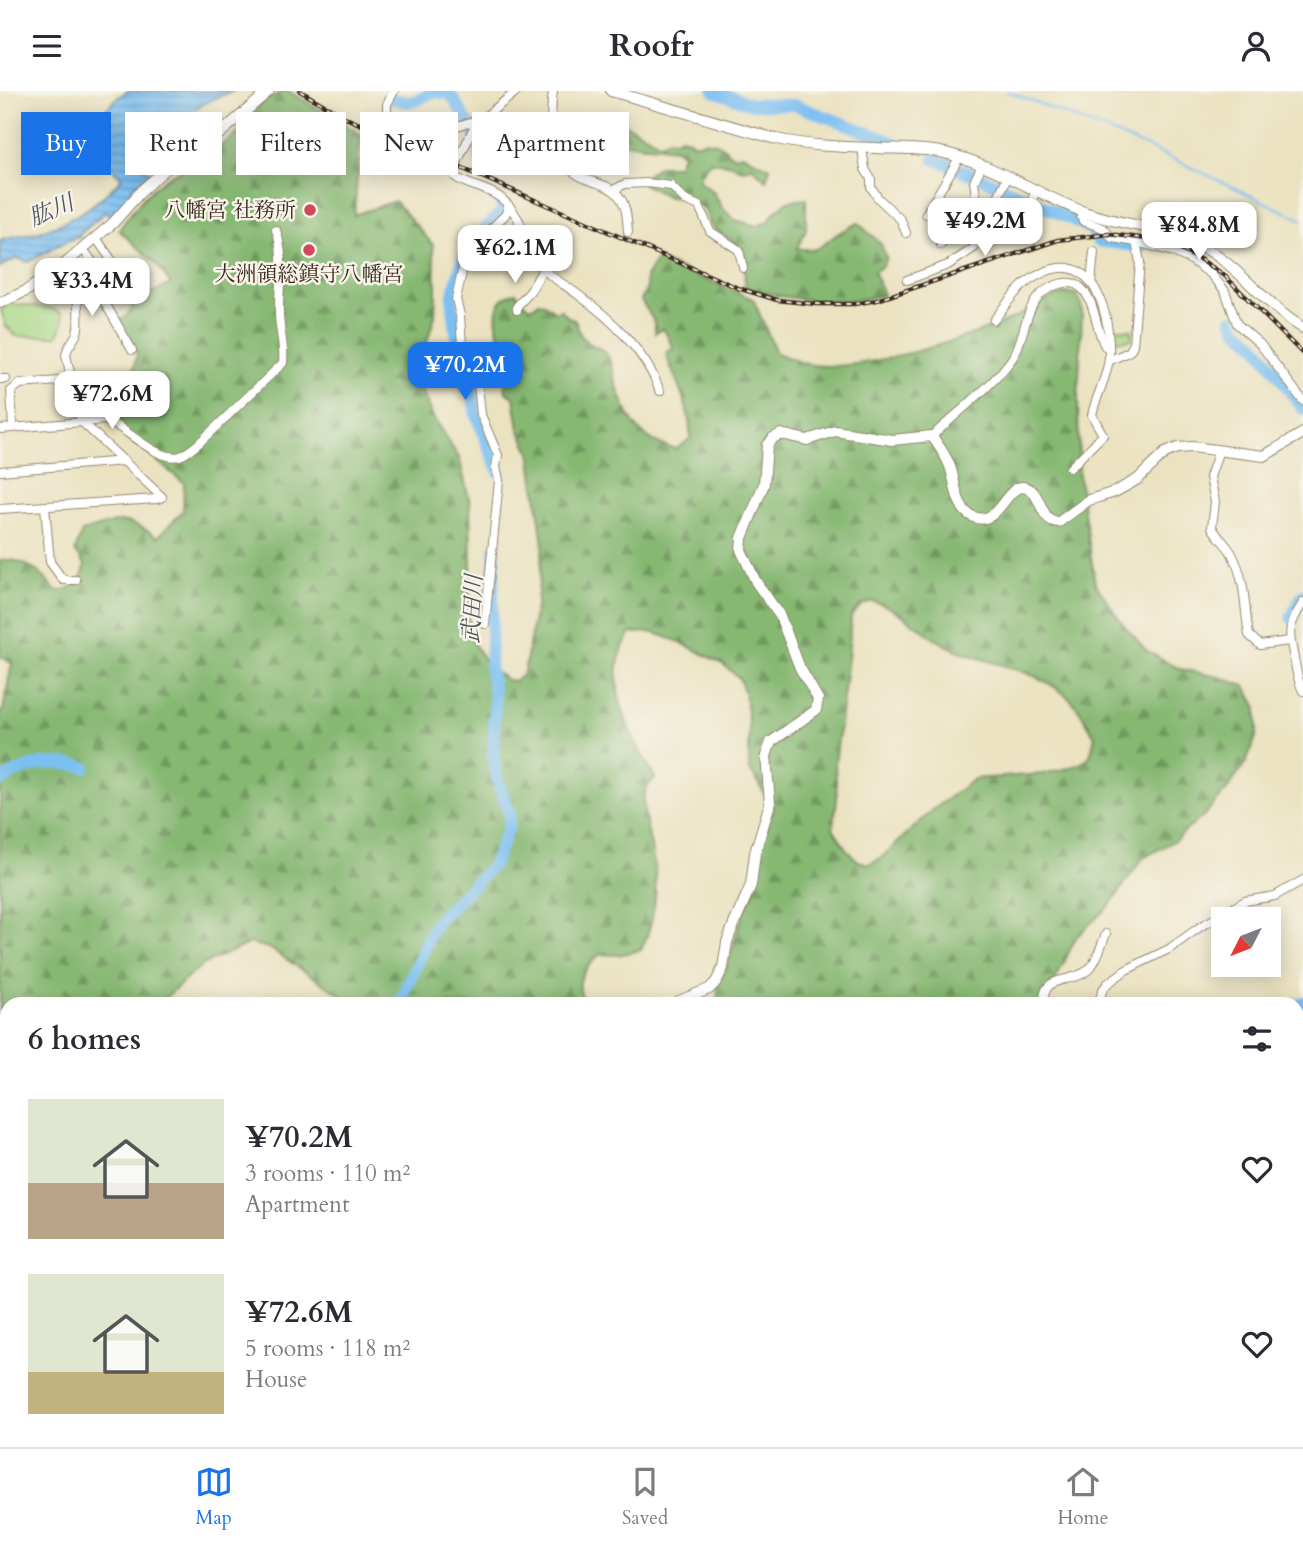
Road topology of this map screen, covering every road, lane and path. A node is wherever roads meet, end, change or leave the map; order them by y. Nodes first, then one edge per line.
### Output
1 (269, 91) edge
2 (394, 91) edge
3 (517, 91) edge
4 (553, 91) edge
5 (611, 91) edge
6 (490, 112) edge
7 (472, 122) edge
8 (472, 130) edge
9 (862, 148) junction
10 (959, 158) junction
11 (981, 166) junction
12 (1007, 178) junction
13 (613, 190) junction
14 (1036, 191) junction
15 (509, 206) junction
16 (1084, 212) junction
17 (926, 214) dead end
18 (1025, 215) dead end
19 (276, 230) dead end
20 (628, 232) dead end
21 (906, 233) dead end
22 (96, 238) junction
23 (941, 245) dead end
24 (1136, 245) junction
25 (83, 249) junction
26 (1094, 252) dead end
27 (743, 268) dead end
28 (543, 269) junction
29 (908, 279) dead end
30 (1091, 283) junction
31 (134, 285) dead end
32 (102, 286) junction
33 (0, 303) edge
34 (517, 310) dead end
35 (994, 320) dead end
36 (1303, 328) edge
37 (132, 350) dead end
38 (1109, 351) junction
39 (1109, 361) junction
40 (72, 380) junction
41 (660, 391) dead end
42 (1303, 401) edge
43 (81, 421) junction
44 (13, 428) junction
45 (0, 429) edge
46 (1303, 433) edge
47 (932, 436) junction
48 (1219, 450) junction
49 (125, 461) junction
50 (1070, 468) dead end
51 (0, 471) edge
52 (46, 507) junction
53 (0, 509) edge
54 (75, 580) dead end
55 (1303, 603) edge
56 (485, 624) dead end
57 (1289, 641) junction
58 (1303, 691) edge
59 (1303, 880) edge
60 (1106, 934) dead end
61 (689, 997) edge
62 (1044, 997) edge
63 (1101, 997) edge

1 - 22 street
2 - 7 street
3 - 6 street
4 - 13 street
5 - 9 street
8 - 15 street
9 - 10 street
9 - 21 street
10 - 11 street
10 - 17 street
11 - 12 street
11 - 23 street
12 - 14 street
12 - 29 street
13 - 20 street
13 - 27 street
14 - 16 street
14 - 18 street
15 - 28 street
15 - 56 street
16 - 24 street
16 - 36 street
19 - 43 street
22 - 25 street
22 - 31 street
24 - 39 street
24 - 42 street
25 - 32 street
25 - 33 street
26 - 30 street
28 - 34 street
28 - 41 street
30 - 35 street
30 - 38 street
32 - 37 street
32 - 40 street
38 - 39 street
38 - 47 street
39 - 50 street
40 - 43 street
40 - 44 street
43 - 44 street
43 - 49 street
44 - 45 street
46 - 48 street
47 - 48 street
47 - 61 street
48 - 57 street
49 - 51 street
49 - 52 street
52 - 53 street
52 - 54 street
55 - 57 street
57 - 58 street
59 - 63 street
60 - 62 street

